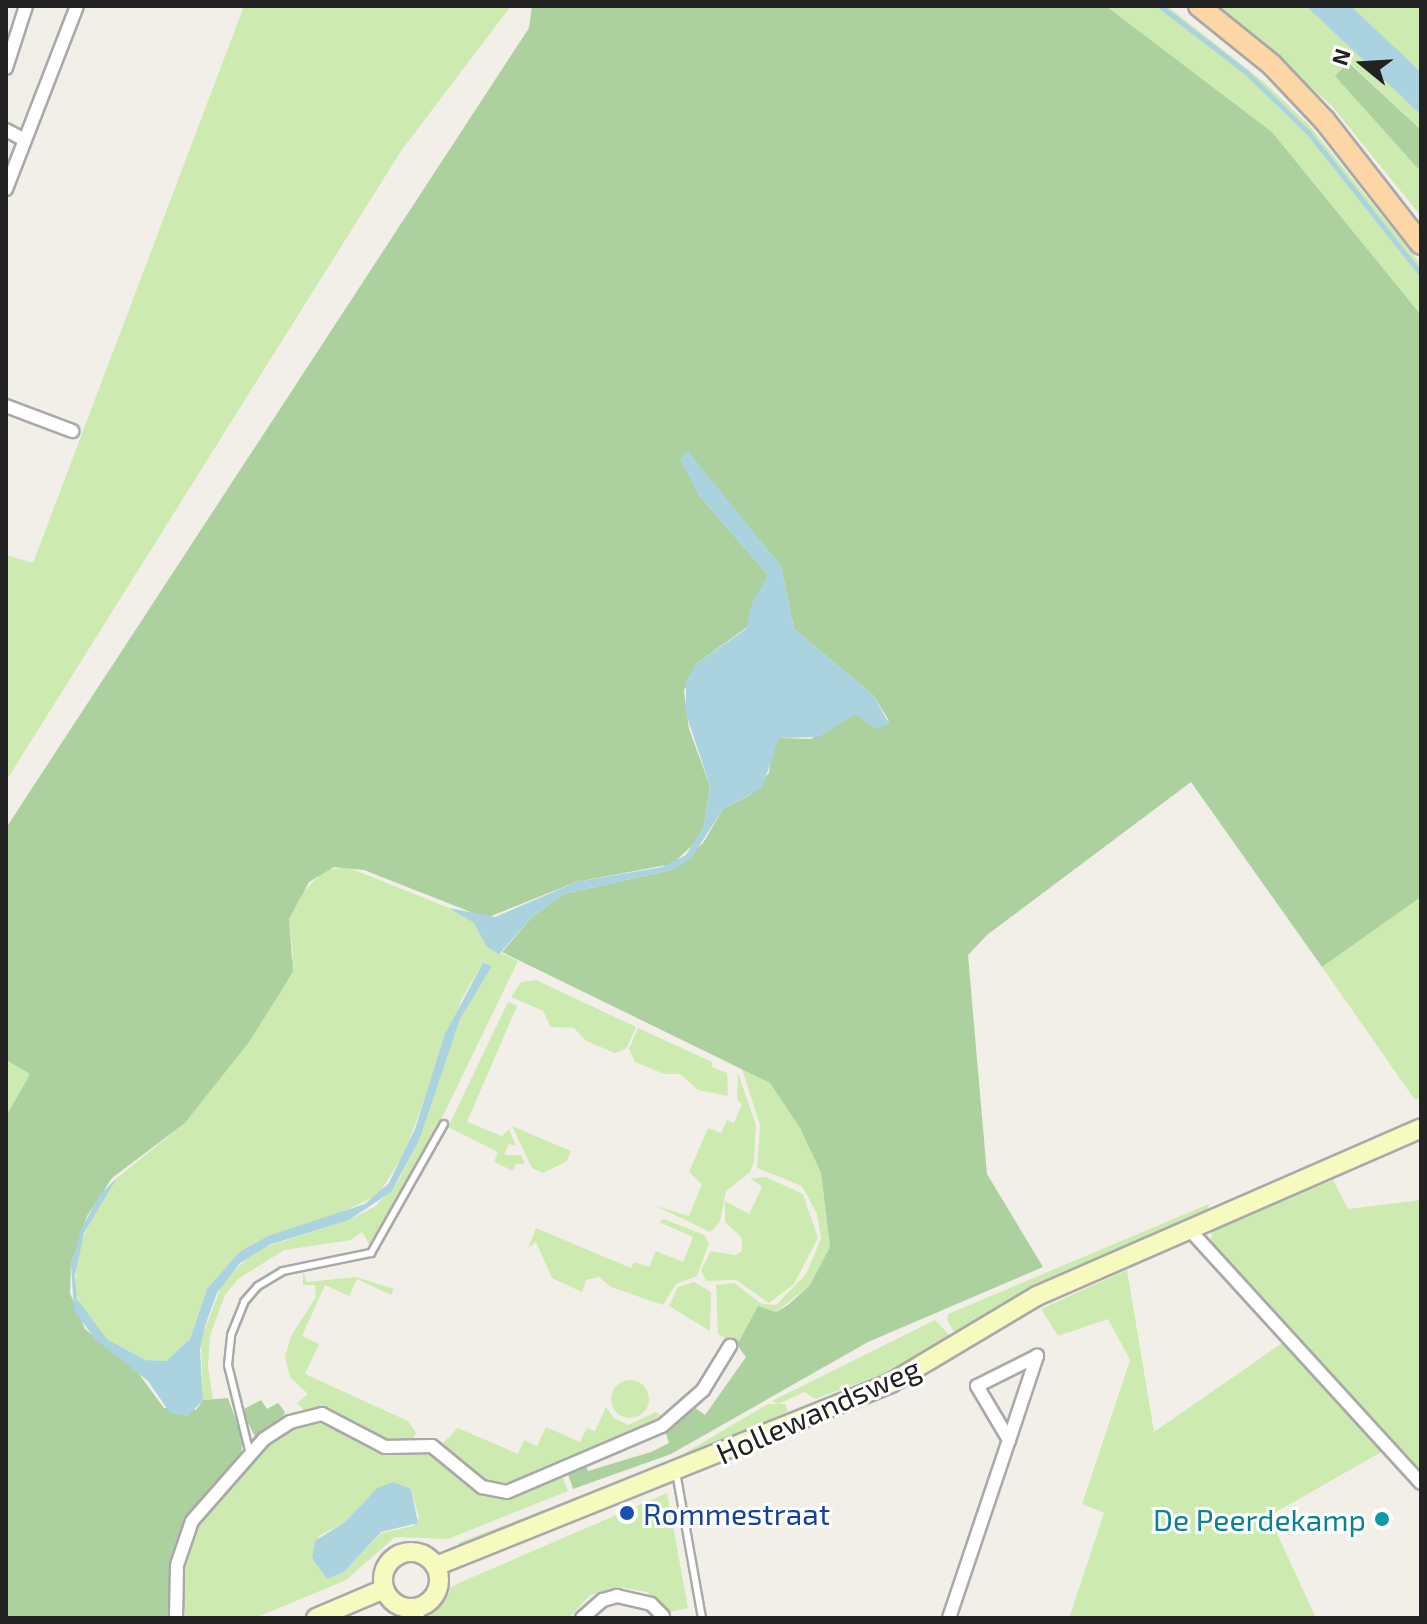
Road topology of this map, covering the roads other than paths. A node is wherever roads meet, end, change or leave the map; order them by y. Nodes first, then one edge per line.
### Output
1 (26, 6) edge
2 (77, 6) edge
3 (1199, 6) edge
4 (6, 68) edge
5 (6, 130) edge
6 (25, 140) junction
7 (6, 189) edge
8 (1421, 244) edge
9 (6, 406) edge
10 (72, 431) dead end
11 (444, 1124) dead end
12 (1421, 1128) edge
13 (1188, 1228) junction
14 (730, 1346) dead end
15 (1009, 1440) junction
16 (250, 1454) junction
17 (675, 1470) junction
18 (1421, 1483) edge
19 (436, 1566) junction
20 (384, 1589) junction
21 (416, 1613) edge
22 (663, 1616) dead end
23 (176, 1618) edge
24 (316, 1618) edge
25 (582, 1618) edge
26 (702, 1618) edge
27 (949, 1618) edge

1 - 4 street
2 - 6 street
3 - 8 main road
5 - 6 street
6 - 7 street
9 - 10 street
11 - 16 lane
12 - 13 main road, Hollewandsweg
13 - 17 main road, Hollewandsweg
13 - 18 street
14 - 16 street, Hollewandsweg
15 - 15 street
15 - 27 street
16 - 23 street, Hollewandsweg
17 - 19 main road, Hollewandsweg
17 - 26 lane
19 - 20 main road
19 - 21 main road
20 - 21 main road
20 - 24 main road
22 - 25 street

